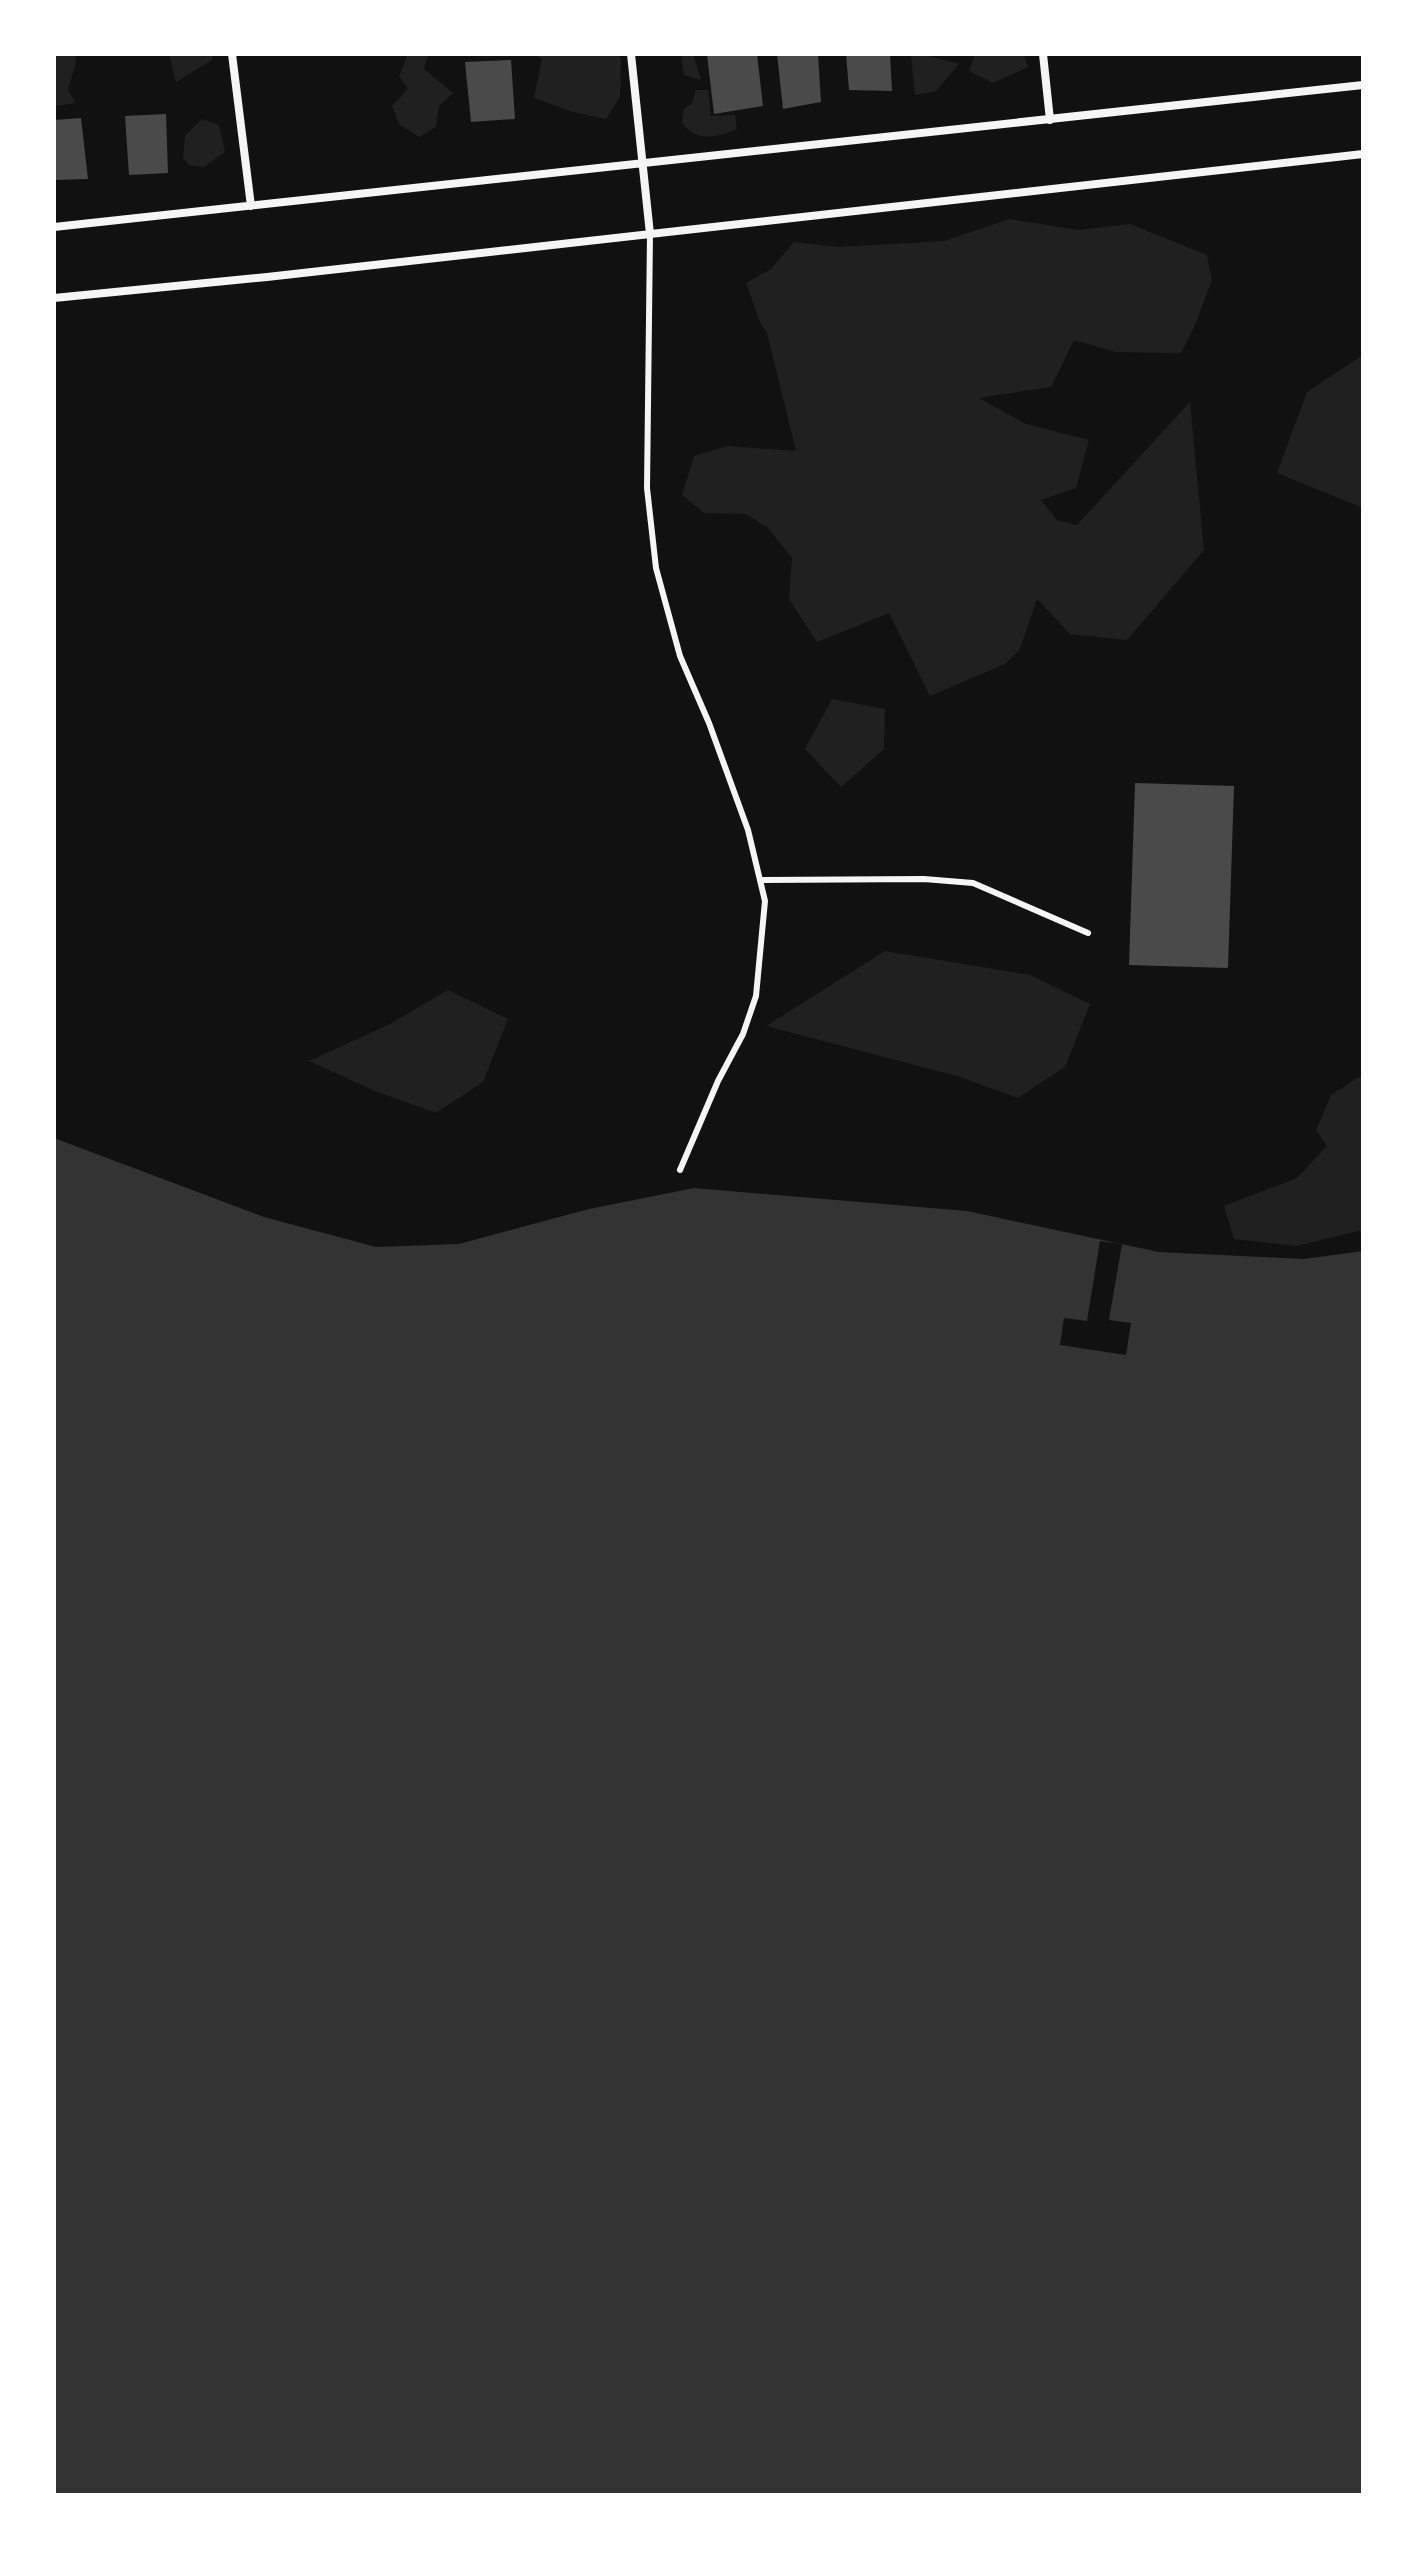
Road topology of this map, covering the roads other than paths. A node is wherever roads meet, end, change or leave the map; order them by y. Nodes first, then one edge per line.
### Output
1 (232, 54) edge
2 (631, 54) edge
3 (1043, 54) edge
4 (1363, 85) edge
5 (1050, 120) junction
6 (1363, 154) edge
7 (642, 165) junction
8 (251, 206) junction
9 (54, 227) edge
10 (650, 234) junction
11 (54, 298) edge
12 (760, 880) junction
13 (1088, 933) dead end
14 (680, 1170) dead end

1 - 8 street
2 - 7 street
3 - 5 street
4 - 5 street
5 - 7 street
6 - 10 street
7 - 8 street
7 - 10 street
8 - 9 street
10 - 11 street
10 - 12 lane
12 - 13 lane
12 - 14 lane

